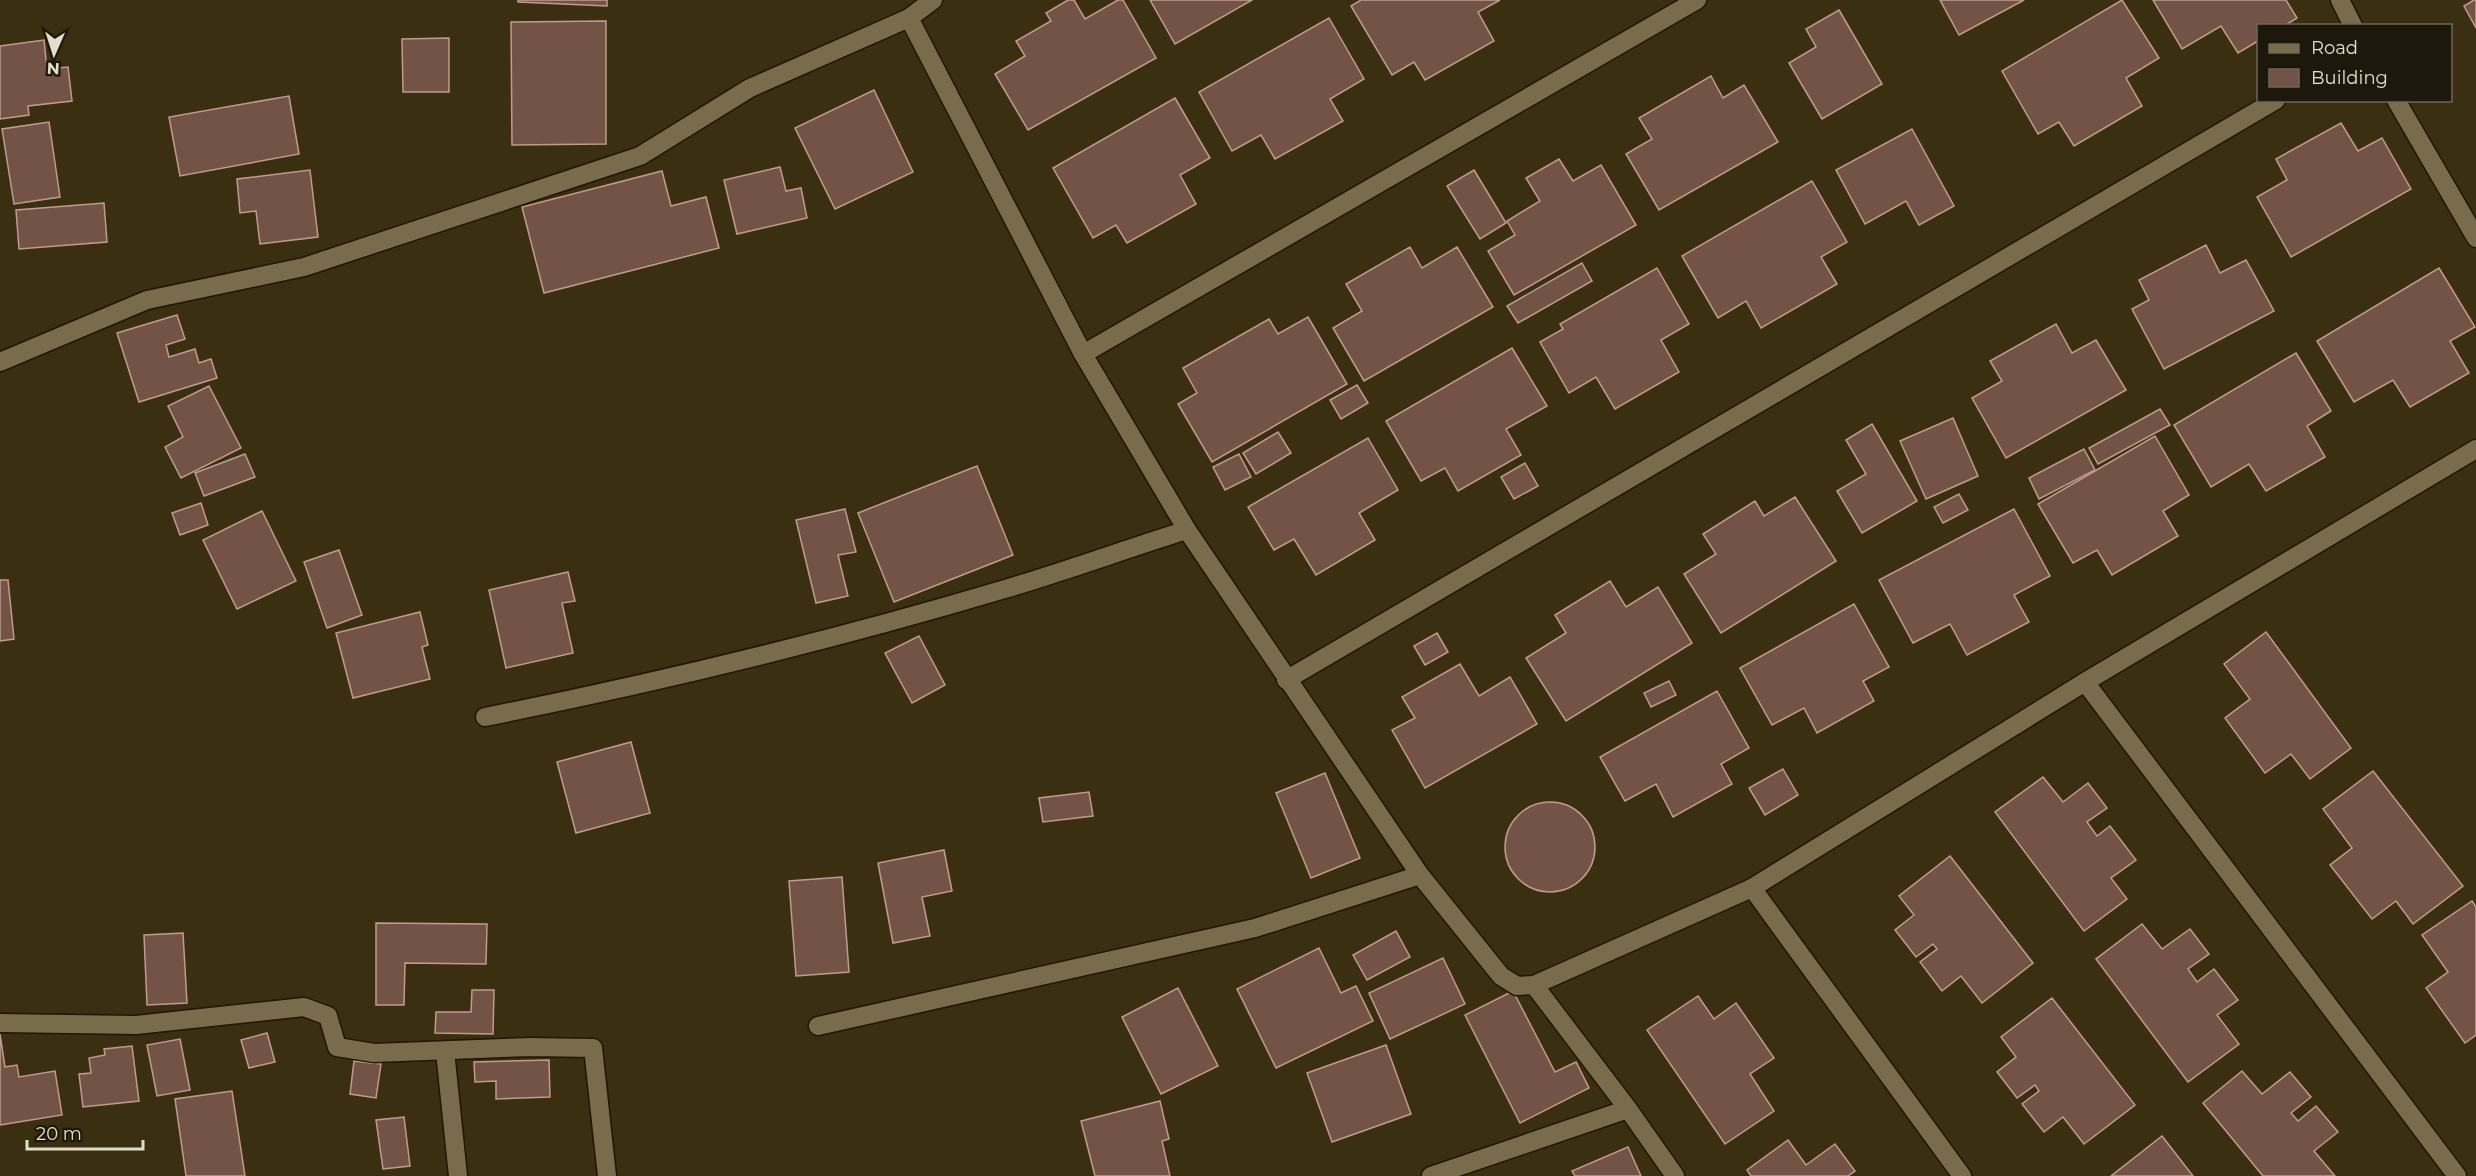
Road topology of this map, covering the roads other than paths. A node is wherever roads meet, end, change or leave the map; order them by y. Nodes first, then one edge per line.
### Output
1 (933, 0) edge
2 (1697, 0) edge
3 (2340, 0) edge
4 (909, 18) junction
5 (2353, 24) edge
6 (2273, 102) edge
7 (2397, 102) edge
8 (2476, 238) edge
9 (1083, 354) junction
10 (0, 362) edge
11 (2476, 449) edge
12 (1187, 530) junction
13 (1286, 680) junction
14 (2085, 682) junction
15 (485, 717) dead end
16 (1420, 875) junction
17 (1752, 888) junction
18 (1534, 985) junction
19 (0, 1023) edge
20 (818, 1026) dead end
21 (445, 1051) junction
22 (1629, 1109) junction
23 (458, 1176) edge
24 (607, 1176) edge
25 (1431, 1176) edge
26 (1675, 1176) edge
27 (1962, 1176) edge
28 (2457, 1176) edge

1 - 4 street
2 - 9 street
3 - 5 street
4 - 9 street
4 - 10 street
6 - 13 street
7 - 8 street
9 - 12 street
11 - 14 street
12 - 13 street
12 - 15 street
13 - 16 street
14 - 17 street
14 - 28 street
16 - 18 street
16 - 20 street
17 - 18 street
17 - 27 street
18 - 22 street
19 - 21 street
21 - 23 street
21 - 24 street
22 - 25 street
22 - 26 street

